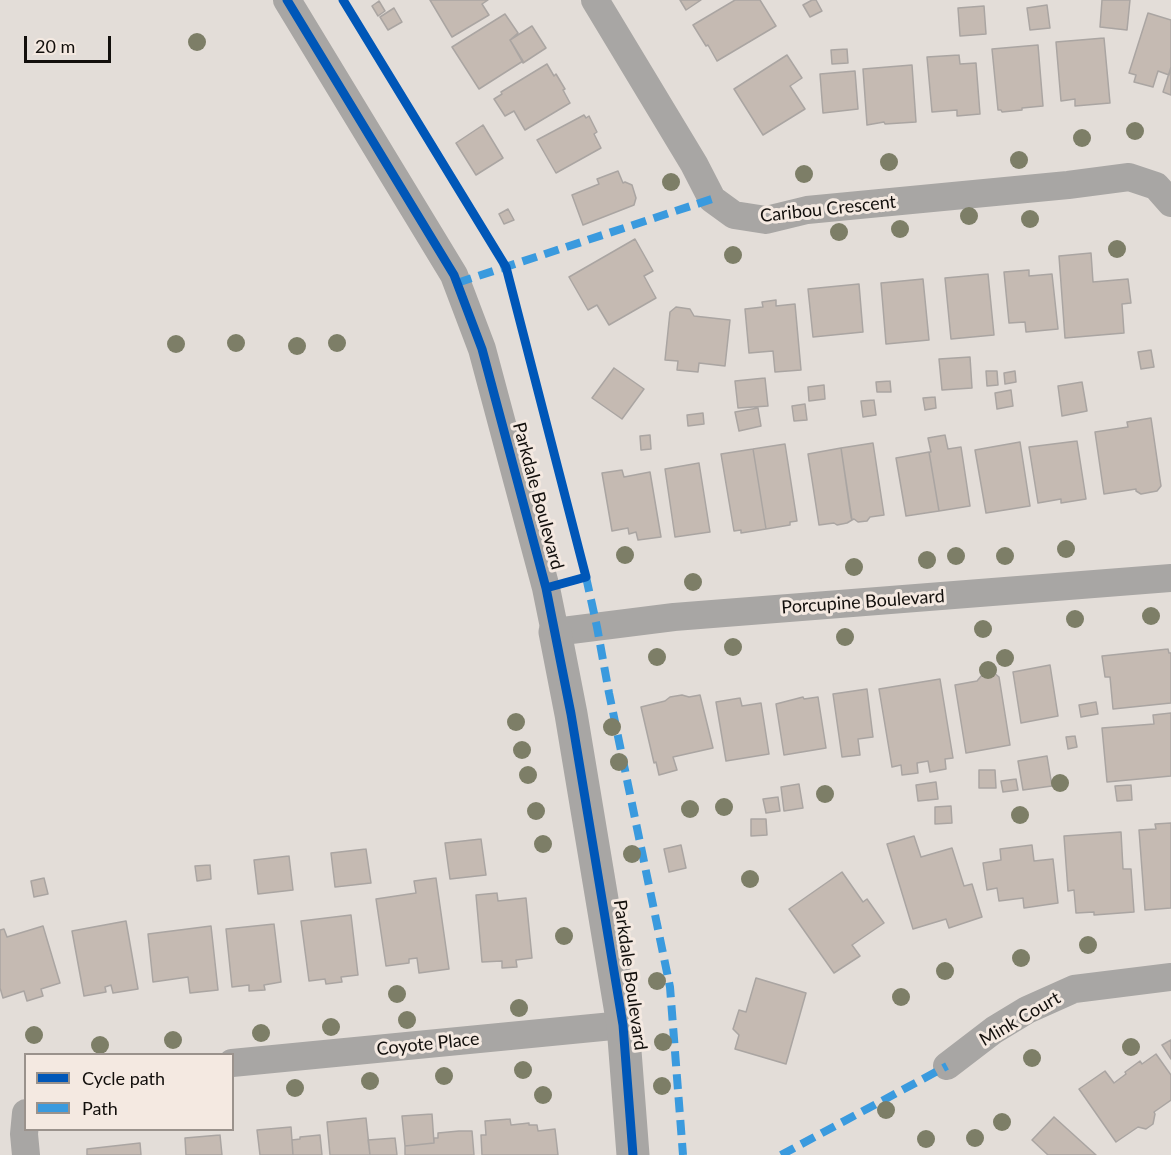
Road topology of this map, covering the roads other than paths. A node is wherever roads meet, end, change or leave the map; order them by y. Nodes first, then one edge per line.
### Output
1 (287, 0) edge
2 (595, 0) edge
3 (1171, 202) edge
4 (1171, 578) edge
5 (555, 632) junction
6 (1171, 977) edge
7 (623, 1025) junction
8 (234, 1063) edge
9 (947, 1066) dead end
10 (24, 1131) edge
11 (26, 1155) edge
12 (633, 1155) edge

1 - 5 street, Parkdale Boulevard
2 - 3 street, Caribou Crescent
4 - 5 street, Porcupine Boulevard
5 - 7 street, Parkdale Boulevard
6 - 9 street, Mink Court
7 - 8 street, Coyote Place
7 - 12 street, Parkdale Boulevard
10 - 11 street

